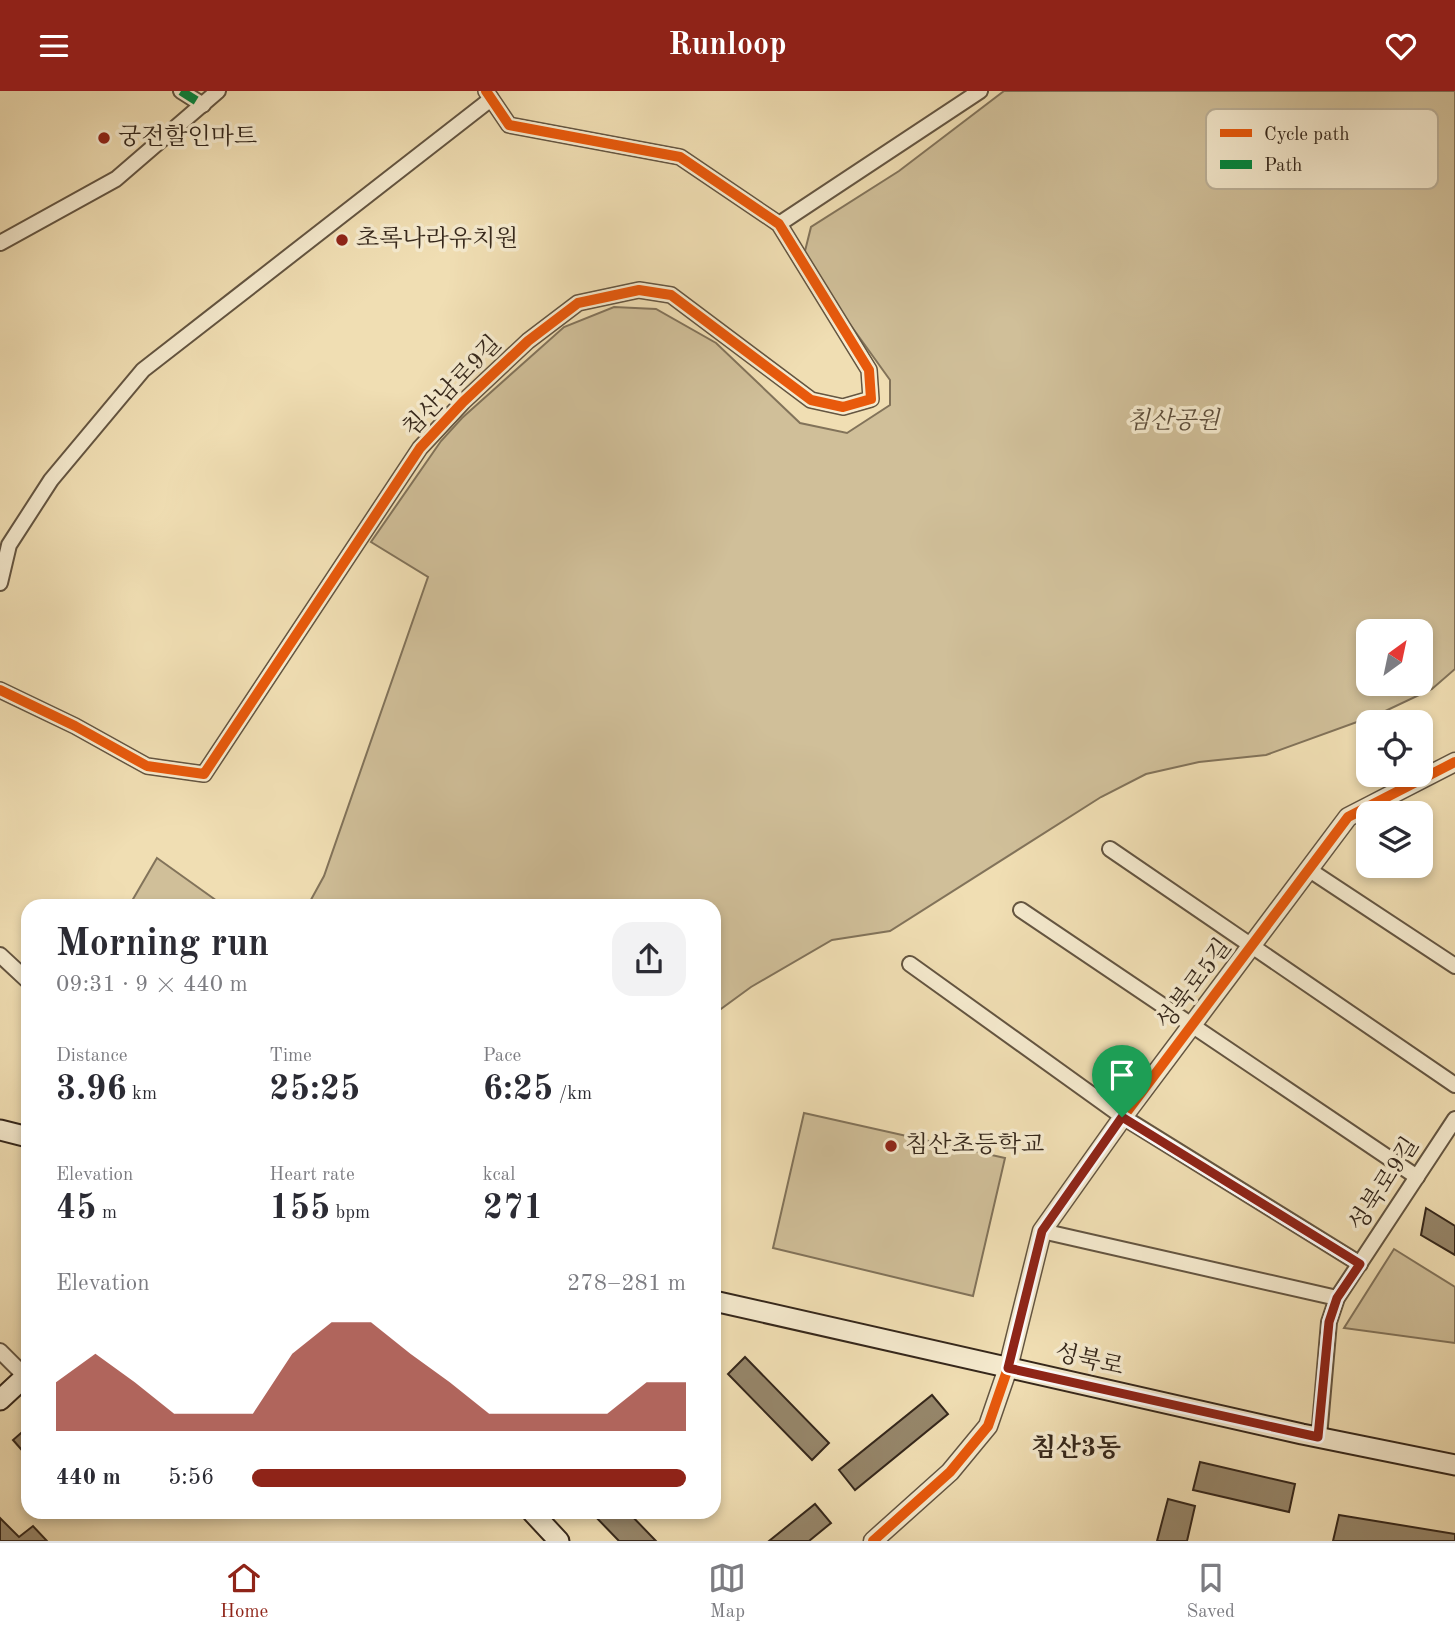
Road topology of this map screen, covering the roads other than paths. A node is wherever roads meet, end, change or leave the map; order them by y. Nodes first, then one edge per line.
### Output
1 (181, 91) edge
2 (218, 91) edge
3 (980, 91) edge
4 (489, 95) edge
5 (203, 105) junction
6 (779, 224) junction
7 (0, 243) edge
8 (0, 583) edge
9 (0, 689) edge
10 (1455, 762) edge
11 (1110, 849) dead end
12 (1308, 869) junction
13 (1021, 910) dead end
14 (1251, 946) junction
15 (0, 955) edge
16 (910, 964) dead end
17 (1455, 966) edge
18 (21, 974) edge
19 (1191, 1025) junction
20 (1455, 1085) edge
21 (1122, 1117) junction
22 (1455, 1119) edge
23 (0, 1131) edge
24 (21, 1136) edge
25 (1417, 1177) junction
26 (1042, 1231) junction
27 (1360, 1264) junction
28 (1337, 1298) junction
29 (721, 1303) edge
30 (0, 1351) edge
31 (1008, 1368) junction
32 (21, 1370) edge
33 (21, 1381) edge
34 (0, 1400) edge
35 (1318, 1437) junction
36 (1455, 1465) edge
37 (539, 1519) edge
38 (559, 1541) edge
39 (873, 1541) edge

1 - 5 street
2 - 5 street
3 - 6 street
4 - 6 street
4 - 8 street
5 - 7 street
6 - 9 street, 침산남로9길
10 - 12 street, 성북로5길
11 - 14 street, 성북로5길
12 - 14 street, 성북로5길
12 - 17 street
13 - 19 street, 성북로5길
14 - 19 street, 성북로5길
14 - 20 street, 성북로5길
15 - 18 street
16 - 21 street
19 - 21 street, 성북로5길
19 - 25 street, 성북로5길
21 - 26 street, 성북로5길
21 - 27 street
22 - 25 street, 성북로9길
23 - 24 main road
25 - 27 street, 성북로9길
26 - 28 street
26 - 31 street, 성북로5길
27 - 28 street, 성북로9길
28 - 35 street, 성북로9길
29 - 31 main road, 성북로
30 - 32 street
31 - 35 main road, 성북로
31 - 39 street, 성북로5길
33 - 34 main road
35 - 36 main road, 성북로
37 - 38 main road

